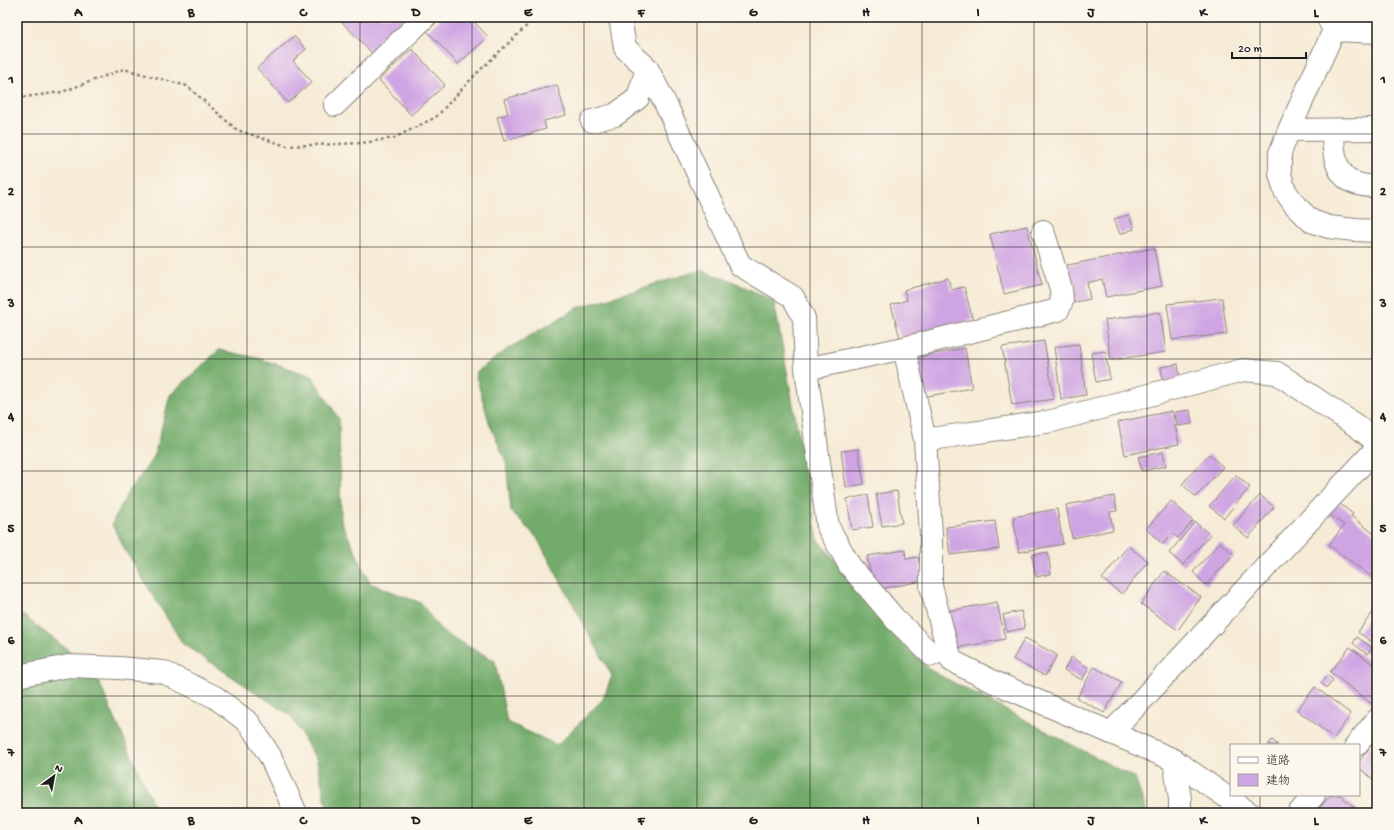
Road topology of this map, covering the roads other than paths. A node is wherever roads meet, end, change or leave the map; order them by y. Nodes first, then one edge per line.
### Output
1 (425, 17) edge
2 (620, 17) edge
3 (1334, 21) edge
4 (1377, 32) edge
5 (646, 68) junction
6 (335, 105) dead end
7 (592, 121) dead end
8 (1377, 129) edge
9 (1289, 130) junction
10 (1333, 130) junction
11 (1377, 185) edge
12 (1043, 231) dead end
13 (1377, 231) edge
14 (904, 348) junction
15 (806, 369) junction
16 (926, 440) junction
17 (1377, 442) edge
18 (1377, 448) edge
19 (946, 647) junction
20 (17, 676) edge
21 (1377, 720) edge
22 (1111, 732) junction
23 (1357, 744) edge
24 (1174, 760) junction
25 (1313, 796) edge
26 (296, 813) edge
27 (1180, 813) edge
28 (1249, 813) edge
29 (1300, 813) edge

1 - 6 street
2 - 5 street
3 - 4 street
3 - 9 street
5 - 7 street
5 - 15 street
8 - 10 street
9 - 10 street
9 - 13 street
10 - 11 street
12 - 14 street
14 - 15 street
14 - 16 street
15 - 19 street
16 - 17 street
16 - 19 street
18 - 22 street
19 - 22 street
20 - 26 street
21 - 23 street
22 - 24 street
24 - 27 street
24 - 28 street
25 - 29 street

